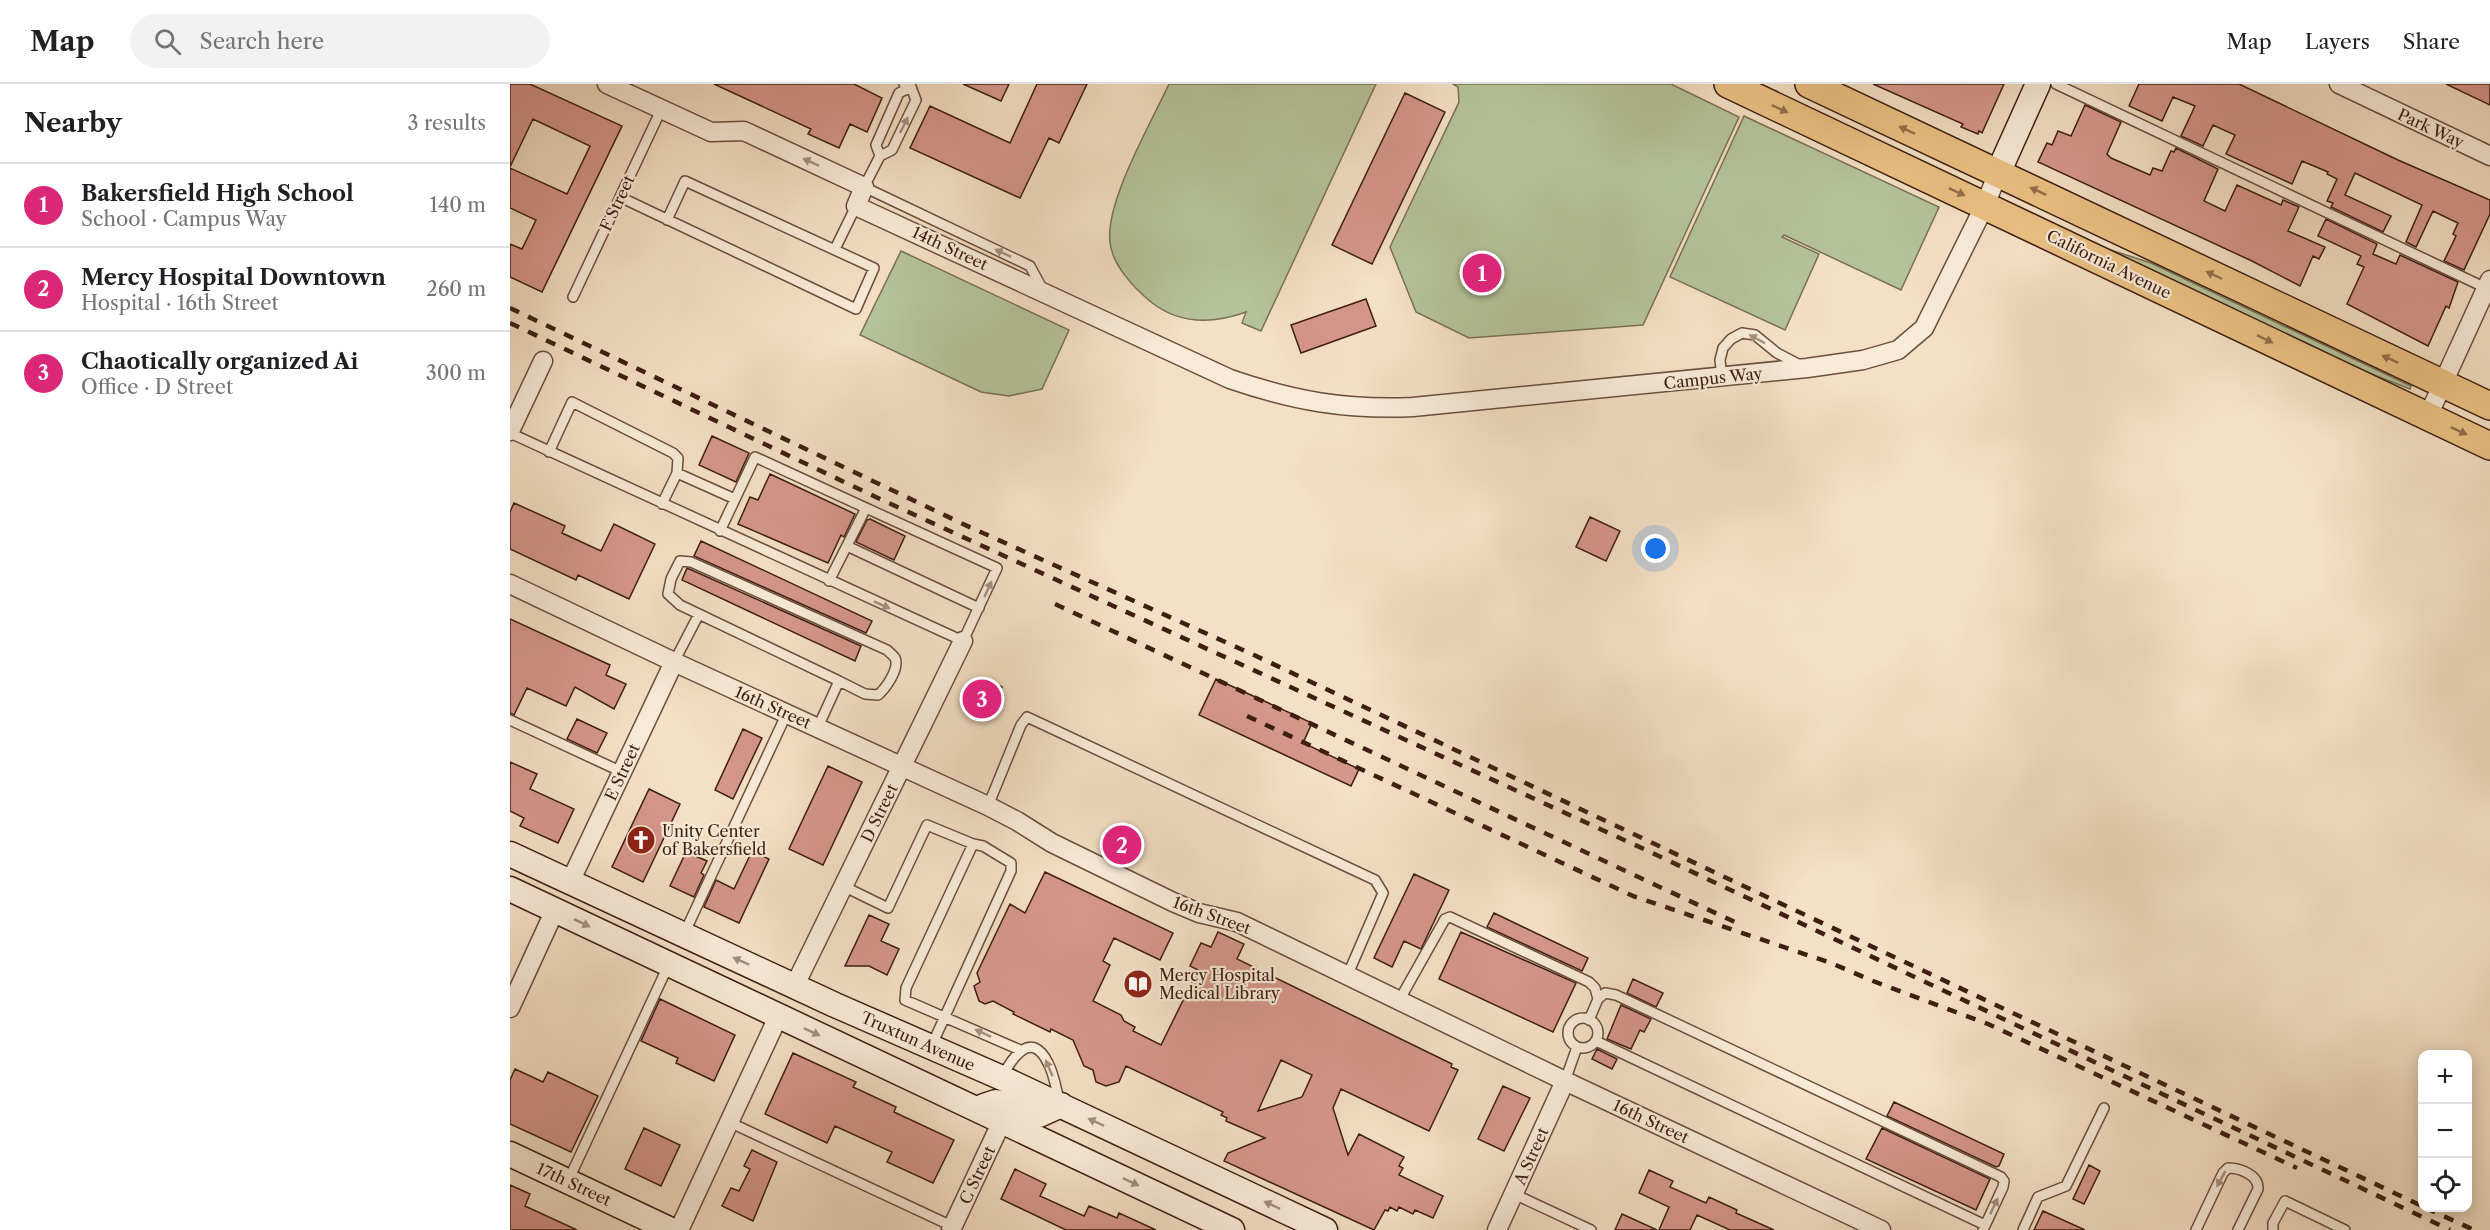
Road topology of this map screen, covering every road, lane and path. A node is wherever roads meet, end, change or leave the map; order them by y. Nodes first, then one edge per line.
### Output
1 (607, 84) edge
2 (1728, 84) edge
3 (1809, 84) edge
4 (2038, 84) edge
5 (2056, 84) edge
6 (2339, 84) edge
7 (908, 86) edge
8 (661, 110) junction
9 (880, 156) junction
10 (2490, 156) edge
11 (1998, 173) junction
12 (864, 187) junction
13 (620, 197) junction
14 (1985, 205) junction
15 (856, 206) junction
16 (667, 220) junction
17 (835, 249) junction
18 (2489, 286) edge
19 (1043, 291) junction
20 (573, 297) dead end
21 (543, 361) dead end
22 (1807, 368) junction
23 (1722, 377) junction
24 (2443, 384) junction
25 (1321, 404) joint
26 (2490, 406) edge
27 (2428, 416) junction
28 (510, 432) edge
29 (2490, 446) edge
30 (549, 452) junction
31 (677, 473) junction
32 (735, 499) junction
33 (662, 504) junction
34 (866, 508) junction
35 (720, 531) junction
36 (847, 546) junction
37 (829, 581) junction
38 (510, 584) edge
39 (979, 608) junction
40 (699, 614) junction
41 (963, 641) junction
42 (674, 662) junction
43 (839, 681) junction
44 (787, 713) junction
45 (510, 720) edge
46 (818, 727) junction
47 (902, 766) junction
48 (622, 772) junction
49 (988, 806) junction
50 (973, 844) junction
51 (510, 854) edge
52 (570, 882) junction
53 (843, 886) junction
54 (510, 889) edge
55 (555, 910) junction
56 (683, 935) junction
57 (668, 965) junction
58 (1348, 974) junction
59 (795, 985) junction
60 (740, 999) junction
61 (1400, 999) junction
62 (1598, 999) junction
63 (835, 1005) junction
64 (510, 1008) edge
65 (946, 1016) junction
66 (778, 1017) junction
67 (1589, 1020) junction
68 (1596, 1041) junction
69 (931, 1047) junction
70 (1577, 1047) junction
71 (1020, 1050) junction
72 (1002, 1078) junction
73 (1564, 1081) junction
74 (1061, 1105) junction
75 (975, 1108) junction
76 (2104, 1108) dead end
77 (1002, 1121) junction
78 (729, 1122) junction
79 (510, 1154) edge
80 (568, 1181) junction
81 (1514, 1194) junction
82 (1984, 1228) edge
83 (955, 1229) edge
84 (1227, 1229) edge
85 (671, 1230) edge
86 (679, 1230) edge
87 (1325, 1230) edge
88 (1497, 1230) edge
89 (1591, 1230) edge
90 (1881, 1230) edge
91 (2023, 1230) edge
92 (2196, 1230) edge
93 (2238, 1230) edge
94 (2273, 1230) edge
95 (2344, 1230) edge

1 - 8 street
2 -> 14 main road, California Avenue
11 -> 3 main road
4 - 11 main road
5 - 18 lane
6 - 10 street, Park Way
7 - 9 lane
9 -> 7 lane
12 -> 8 street
8 - 13 lane, F Street
9 - 12 lane
11 - 14 street, Campus Way
24 -> 11 main road
12 - 15 street
19 -> 12 lane
13 - 16 lane
13 - 20 lane, F Street
14 - 22 street, Campus Way
14 -> 27 main road, California Avenue
15 - 17 lane
15 - 19 street, 14th Street
16 - 17 lane
16 - 17 lane
18 - 24 street
19 - 25 street, 14th Street
21 - 28 street
22 - 23 street, Campus Way
22 -> 23 lane
23 - 25 street, Campus Way
24 - 26 main road
24 - 27 street
27 -> 29 main road, California Avenue
28 - 30 lane
30 - 31 lane
30 - 33 lane
31 - 32 lane
31 - 33 lane
32 - 34 lane
32 - 35 lane
33 - 35 lane
34 - 36 lane
39 -> 34 lane
35 - 37 lane
36 - 37 lane
36 - 39 lane
37 -> 41 lane
38 - 42 street, 16th Street
39 - 41 lane
40 - 42 lane
40 - 43 lane
40 - 43 lane
41 - 47 street, D Street
42 - 44 street, 16th Street
42 - 48 street, E Street
43 - 46 lane
44 - 46 street, 16th Street
44 - 56 lane
45 - 48 lane
46 - 47 street, 16th Street
47 - 49 street, 16th Street
47 - 53 street, D Street
48 - 52 street, E Street
49 - 58 street, 16th Street
49 - 58 lane
50 - 53 lane
50 - 65 lane
50 - 65 lane
51 - 52 main road, Truxtun Avenue
52 - 56 main road, Truxtun Avenue
53 - 59 street, D Street
54 - 55 main road
55 -> 57 main road
55 - 64 street
59 -> 56 main road, Truxtun Avenue
57 - 60 main road
57 - 80 lane
58 - 61 street, 16th Street
59 - 60 main road
59 - 63 main road, Truxtun Avenue
60 - 66 main road
61 - 62 lane
61 - 73 street, 16th Street
62 - 67 lane
82 -> 62 lane
63 - 66 main road
63 - 69 main road, Truxtun Avenue
65 - 69 lane
71 -> 65 lane
66 -> 75 main road
66 - 78 street
67 - 68 lane
67 - 70 lane
68 - 70 lane
68 - 82 lane
69 - 72 main road, Truxtun Avenue
70 - 73 lane
71 - 72 lane
74 -> 71 lane
72 - 74 main road, Truxtun Avenue
73 - 81 street, A Street
73 - 90 street, 16th Street
74 - 75 main road
87 -> 74 main road, Truxtun Avenue
75 - 77 main road
76 - 91 lane
77 - 83 street, C Street
77 -> 84 main road
78 - 83 lane
78 - 86 street
79 - 80 main road, 17th Street
80 - 85 main road, 17th Street
81 - 88 street, A Street
81 - 89 lane
93 -> 92 lane
94 - 95 lane

